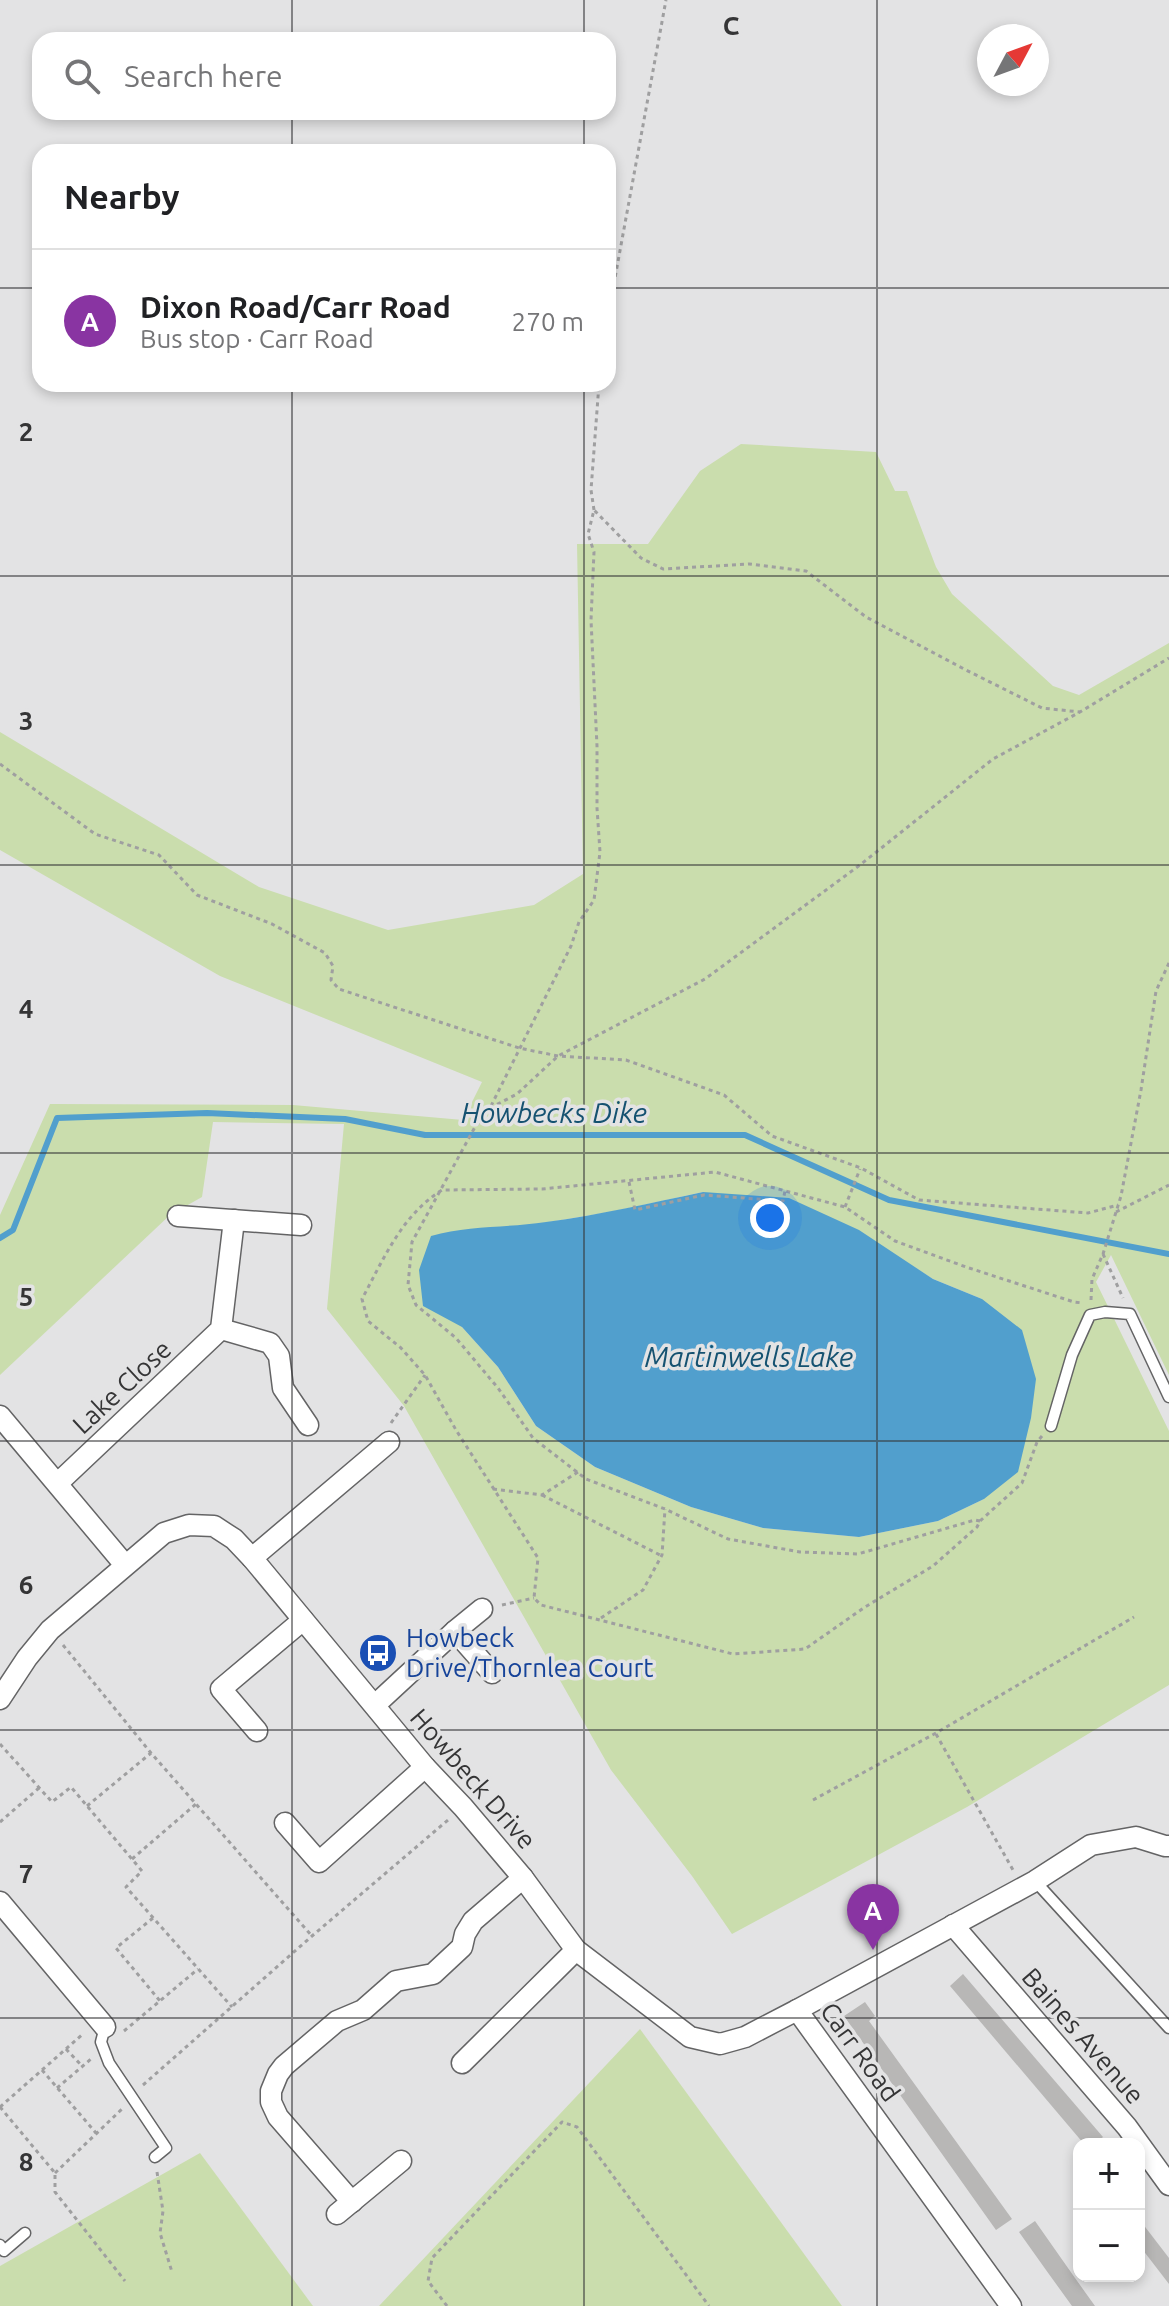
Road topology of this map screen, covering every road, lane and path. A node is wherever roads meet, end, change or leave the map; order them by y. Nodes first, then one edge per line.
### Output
1 (666, 0) edge
2 (616, 272) edge
3 (598, 392) edge
4 (594, 510) junction
5 (1169, 658) edge
6 (1080, 712) junction
7 (0, 764) edge
8 (1169, 963) edge
9 (519, 1048) junction
10 (558, 1056) junction
11 (490, 1108) junction
12 (861, 1168) junction
13 (629, 1182) junction
14 (1169, 1185) edge
15 (442, 1190) junction
16 (785, 1191) junction
17 (1118, 1205) junction
18 (845, 1207) junction
19 (1116, 1212) junction
20 (178, 1216) dead end
21 (234, 1220) junction
22 (301, 1225) dead end
23 (1103, 1254) junction
24 (1130, 1314) junction
25 (221, 1329) junction
26 (425, 1375) junction
27 (1169, 1397) edge
28 (0, 1416) edge
29 (308, 1425) dead end
30 (1051, 1426) joint
31 (389, 1442) joint
32 (578, 1472) junction
33 (58, 1483) junction
34 (493, 1489) junction
35 (542, 1495) junction
36 (665, 1509) junction
37 (980, 1521) junction
38 (662, 1555) junction
39 (252, 1558) junction
40 (125, 1565) junction
41 (534, 1598) junction
42 (482, 1609) joint
43 (1134, 1617) dead end
44 (600, 1619) junction
45 (303, 1620) junction
46 (50, 1630) junction
47 (455, 1631) junction
48 (492, 1673) dead end
49 (0, 1699) edge
50 (375, 1705) junction
51 (257, 1731) dead end
52 (936, 1733) junction
53 (0, 1744) edge
54 (151, 1753) junction
55 (425, 1767) junction
56 (39, 1788) junction
57 (813, 1800) dead end
58 (196, 1804) junction
59 (87, 1806) junction
60 (463, 1807) junction
61 (0, 1822) edge
62 (285, 1823) dead end
63 (1169, 1846) edge
64 (132, 1859) junction
65 (523, 1878) junction
66 (1029, 1884) junction
67 (0, 1902) edge
68 (153, 1918) junction
69 (953, 1925) junction
70 (312, 1936) junction
71 (576, 1950) junction
72 (198, 1969) junction
73 (160, 2001) junction
74 (232, 2007) junction
75 (797, 2010) junction
76 (102, 2023) junction
77 (1169, 2028) edge
78 (104, 2048) junction
79 (66, 2049) junction
80 (462, 2063) dead end
81 (82, 2066) junction
82 (42, 2070) junction
83 (57, 2088) junction
84 (131, 2096) junction
85 (0, 2107) edge
86 (96, 2133) junction
87 (155, 2157) joint
88 (401, 2161) dead end
89 (55, 2173) junction
90 (1169, 2185) edge
91 (25, 2233) dead end
92 (0, 2245) edge
93 (172, 2272) dead end
94 (125, 2281) dead end
95 (447, 2306) edge
96 (709, 2306) edge
97 (1011, 2306) edge

1 - 2 path
3 - 4 path
4 - 6 path
4 - 9 path
5 - 6 path
6 - 10 path
7 - 9 path
8 - 17 path
9 - 10 path
9 - 11 path
10 - 11 path
10 - 12 path
11 - 15 path
12 - 17 path
12 - 18 path
13 - 15 path
13 - 16 path
13 - 16 path
14 - 19 path
15 - 26 path
15 - 32 path
16 - 18 path
17 - 19 path
18 - 23 path
19 - 23 path
20 - 21 street
21 - 22 street
21 - 25 street
23 - 24 path
24 - 27 lane
24 - 30 lane
25 - 29 street
25 - 33 street, Lake Close
26 - 31 path
26 - 34 path
28 - 33 street
30 - 37 path
31 - 39 street
32 - 35 path
32 - 36 path
33 - 40 street
34 - 35 path
34 - 41 path
35 - 38 path
36 - 37 path
36 - 38 path
37 - 44 path
38 - 44 path
39 - 40 street, Howbeck Drive
39 - 45 street, Howbeck Drive
40 - 46 street, Howbeck Drive
41 - 42 path
41 - 44 path
42 - 47 street
43 - 52 path
45 - 50 street, Howbeck Drive
45 - 51 street
46 - 49 street, Howbeck Drive
46 - 54 path
47 - 48 street
47 - 50 street
50 - 55 street, Howbeck Drive
52 - 57 path
52 - 66 path
53 - 56 path
54 - 58 path
54 - 59 path
55 - 60 street, Howbeck Drive
55 - 62 street
56 - 59 path
56 - 61 path
58 - 64 path
58 - 70 path
59 - 64 path
60 - 65 street, Howbeck Drive
60 - 70 path
63 - 66 street, Carr Road
64 - 68 path
65 - 71 street, Howbeck Drive
65 - 88 street
66 - 69 street, Carr Road
66 - 77 lane
67 - 76 street
68 - 72 path
68 - 73 path
69 - 75 street, Carr Road
69 - 90 street, Baines Avenue
70 - 74 path
71 - 75 street, Howbeck Drive
71 - 80 street
72 - 73 path
72 - 74 path
73 - 78 path
74 - 84 path
75 - 97 street, Carr Road
76 - 78 lane
76 - 79 path
78 - 81 path
78 - 84 lane
79 - 81 path
79 - 82 path
81 - 83 path
82 - 83 path
82 - 85 path
83 - 86 path
84 - 86 path
84 - 87 lane
85 - 89 path
86 - 89 path
87 - 93 path
89 - 94 path
91 - 92 lane
95 - 96 path

